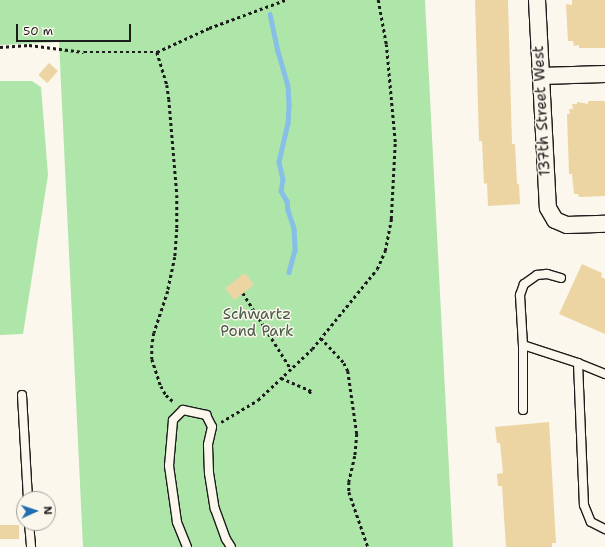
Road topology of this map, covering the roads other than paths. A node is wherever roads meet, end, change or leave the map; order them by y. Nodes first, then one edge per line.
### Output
1 (537, 0) edge
2 (605, 74) edge
3 (541, 76) junction
4 (605, 224) edge
5 (561, 278) dead end
6 (523, 345) junction
7 (578, 363) junction
8 (605, 374) edge
9 (22, 395) dead end
10 (523, 410) dead end
11 (28, 491) edge
12 (605, 529) edge
13 (30, 531) edge
14 (31, 547) edge
15 (187, 547) edge
16 (231, 547) edge

1 - 3 street, 137th Street West
2 - 3 street
3 - 4 street, 137th Street West
5 - 6 lane
6 - 7 lane
6 - 10 lane
7 - 8 lane
7 - 12 lane
9 - 11 lane
13 - 14 lane
15 - 16 lane

